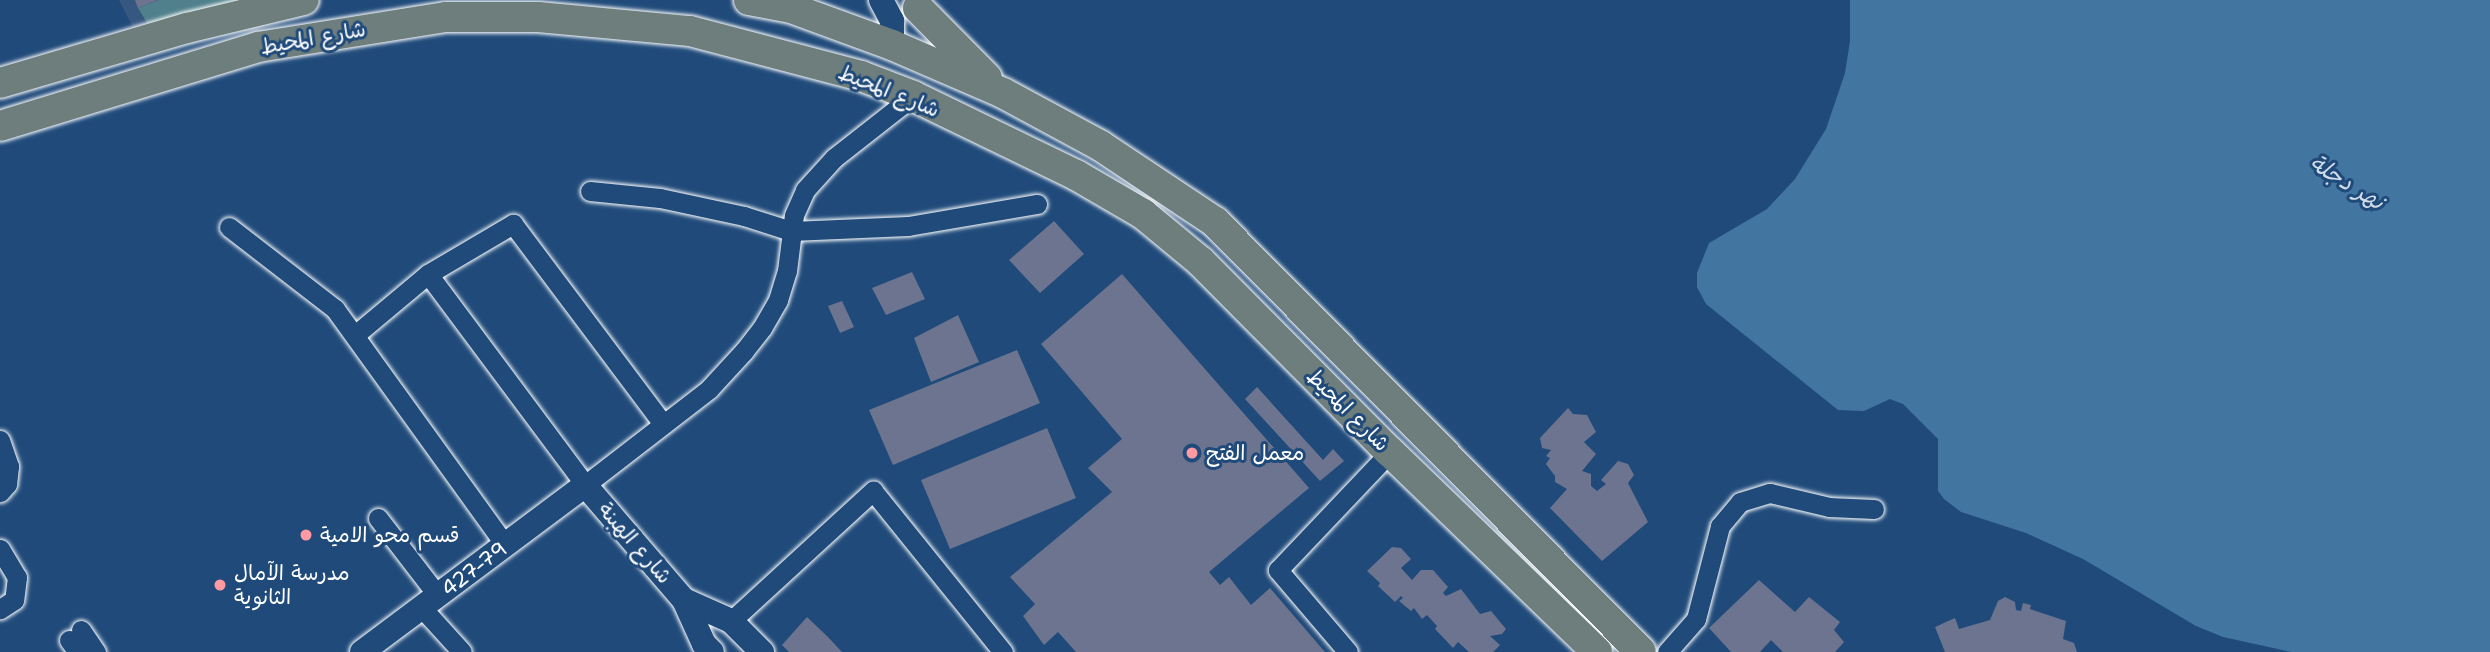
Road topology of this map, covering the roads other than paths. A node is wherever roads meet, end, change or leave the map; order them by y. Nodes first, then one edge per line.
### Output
1 (304, 0) edge
2 (749, 0) edge
3 (881, 0) edge
4 (804, 4) edge
5 (916, 4) edge
6 (880, 41) junction
7 (938, 64) junction
8 (856, 75) junction
9 (0, 83) edge
10 (913, 92) junction
11 (1003, 93) junction
12 (0, 126) edge
13 (590, 191) dead end
14 (1037, 205) dead end
15 (229, 227) dead end
16 (790, 231) junction
17 (428, 274) junction
18 (355, 335) junction
19 (663, 424) junction
20 (0, 440) edge
21 (1390, 452) junction
22 (585, 485) junction
23 (0, 492) edge
24 (1874, 509) dead end
25 (378, 518) dead end
26 (505, 545) junction
27 (0, 549) edge
28 (684, 600) junction
29 (430, 602) junction
30 (0, 609) edge
31 (731, 621) junction
32 (76, 641) edge
33 (96, 652) edge
34 (362, 652) edge
35 (462, 652) edge
36 (712, 652) edge
37 (762, 652) edge
38 (1003, 652) edge
39 (1348, 652) edge
40 (1597, 652) edge
41 (1641, 652) edge
42 (1667, 652) edge

1 - 9 main road, شارع المحيط
2 - 4 main road, شارع المحيط
3 - 6 street
4 - 6 main road, شارع المحيط
5 - 7 street
5 - 11 main road
6 - 7 main road, شارع المحيط
6 - 8 main road
6 - 10 main road
7 - 10 main road
7 - 10 main road
7 - 11 main road, شارع المحيط
8 - 10 main road, شارع المحيط
8 - 12 main road, شارع المحيط
10 - 16 street
10 - 21 main road, شارع المحيط
11 - 41 main road, شارع المحيط
13 - 16 street
14 - 16 street
15 - 18 street
16 - 19 street
17 - 18 street
17 - 19 street
17 - 22 street
18 - 26 street
19 - 22 street
20 - 23 street
21 - 39 street
21 - 40 main road, شارع المحيط
22 - 26 street, 427-79
22 - 28 street, شارع الهبنة
24 - 42 street
25 - 29 street
26 - 29 street, 427-79
27 - 30 street
28 - 31 street, شارع الهبنة
28 - 36 street, شارع الهبنة
29 - 34 street, 427-79
29 - 35 street
31 - 37 street, شارع الهبنة
31 - 38 street
32 - 33 street

